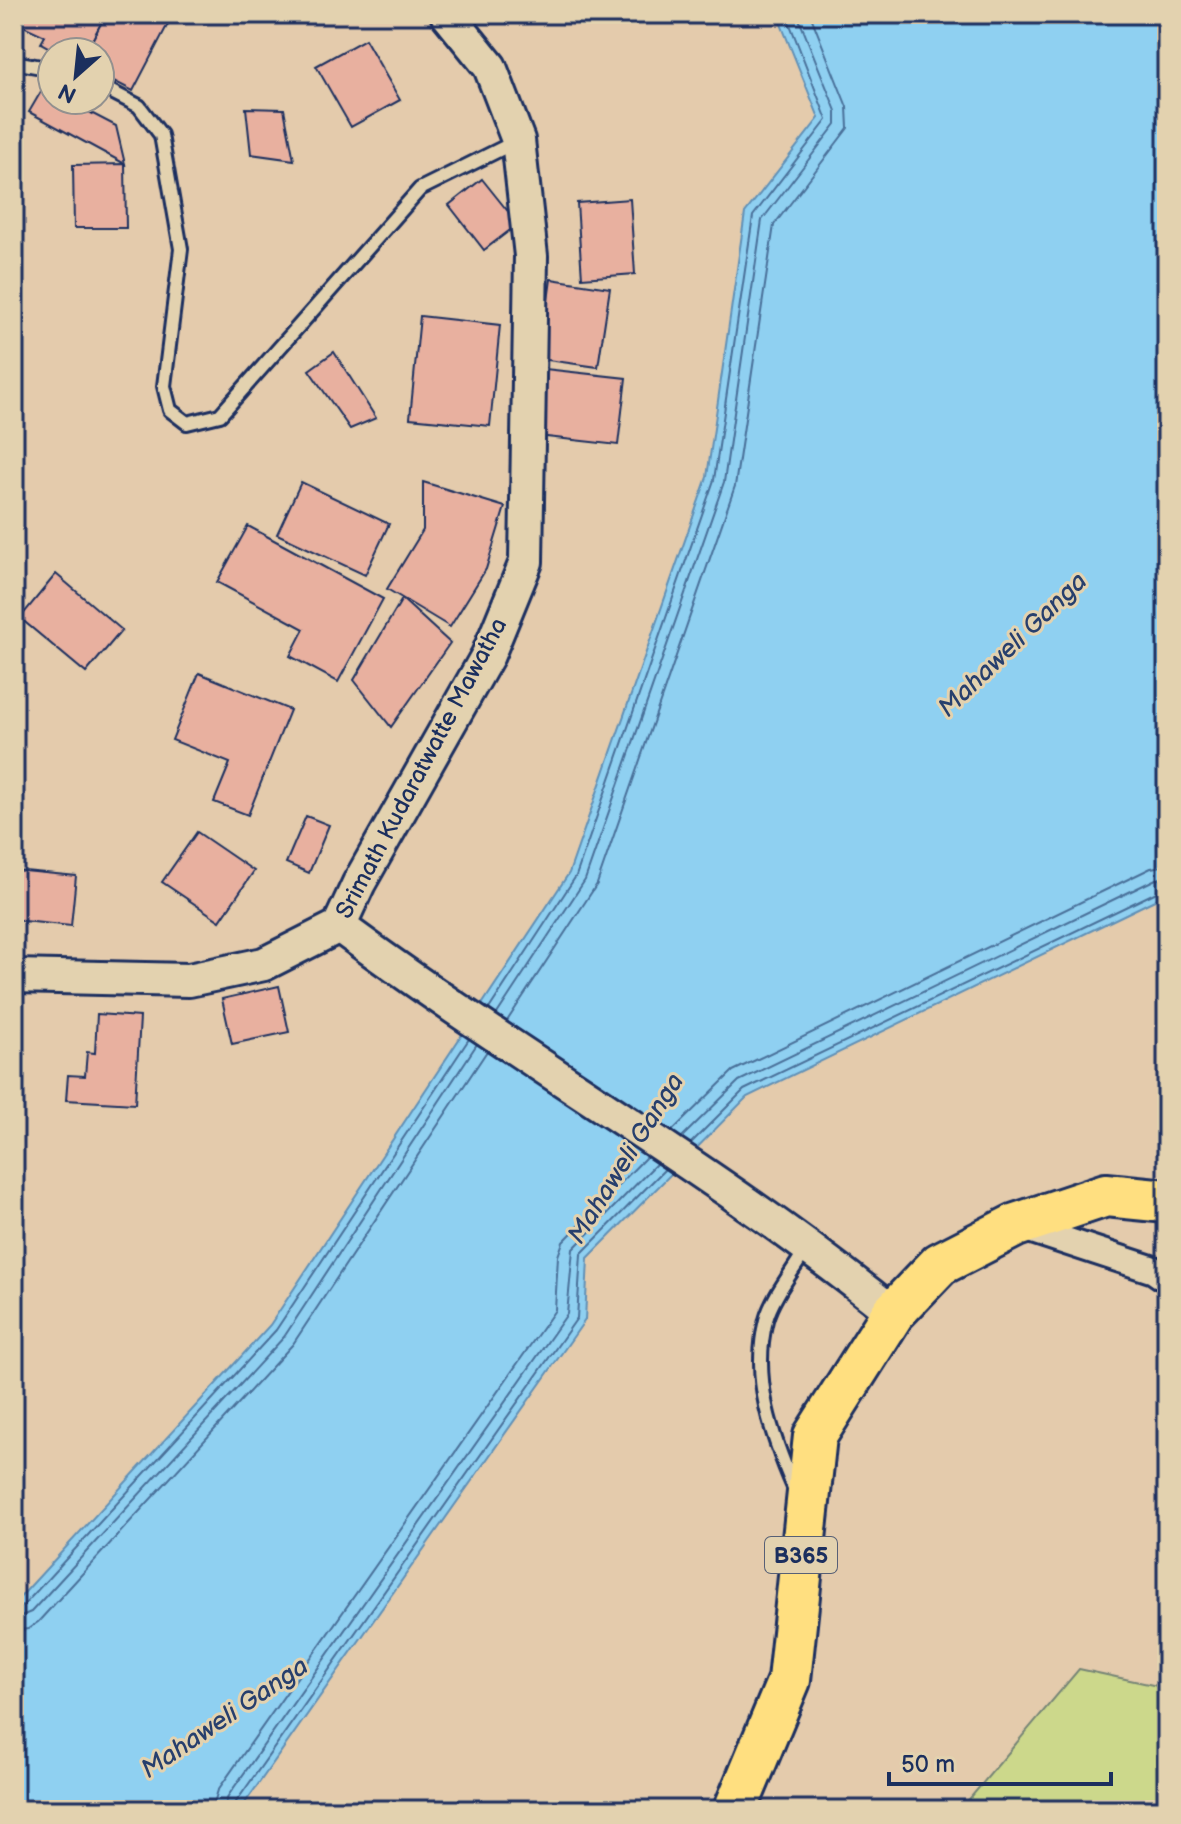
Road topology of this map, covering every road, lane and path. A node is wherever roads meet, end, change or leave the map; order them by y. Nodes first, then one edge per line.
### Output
1 (447, 14) edge
2 (14, 62) edge
3 (36, 66) edge
4 (116, 94) edge
5 (518, 140) junction
6 (339, 926) junction
7 (14, 976) edge
8 (1167, 1201) edge
9 (1016, 1225) junction
10 (797, 1237) junction
11 (1167, 1279) edge
12 (893, 1313) junction
13 (805, 1511) junction
14 (735, 1810) edge

1 - 5 street, Srimath Kudaratwatte Mawatha
2 - 3 lane
4 - 5 lane
5 - 6 street, Srimath Kudaratwatte Mawatha
6 - 7 street, Srimath Kudaratwatte Mawatha
6 - 10 street
8 - 9 main road, B365
9 - 11 street
9 - 12 main road, B365
10 - 12 street
10 - 13 lane
12 - 13 main road, B365
13 - 14 main road, B365

